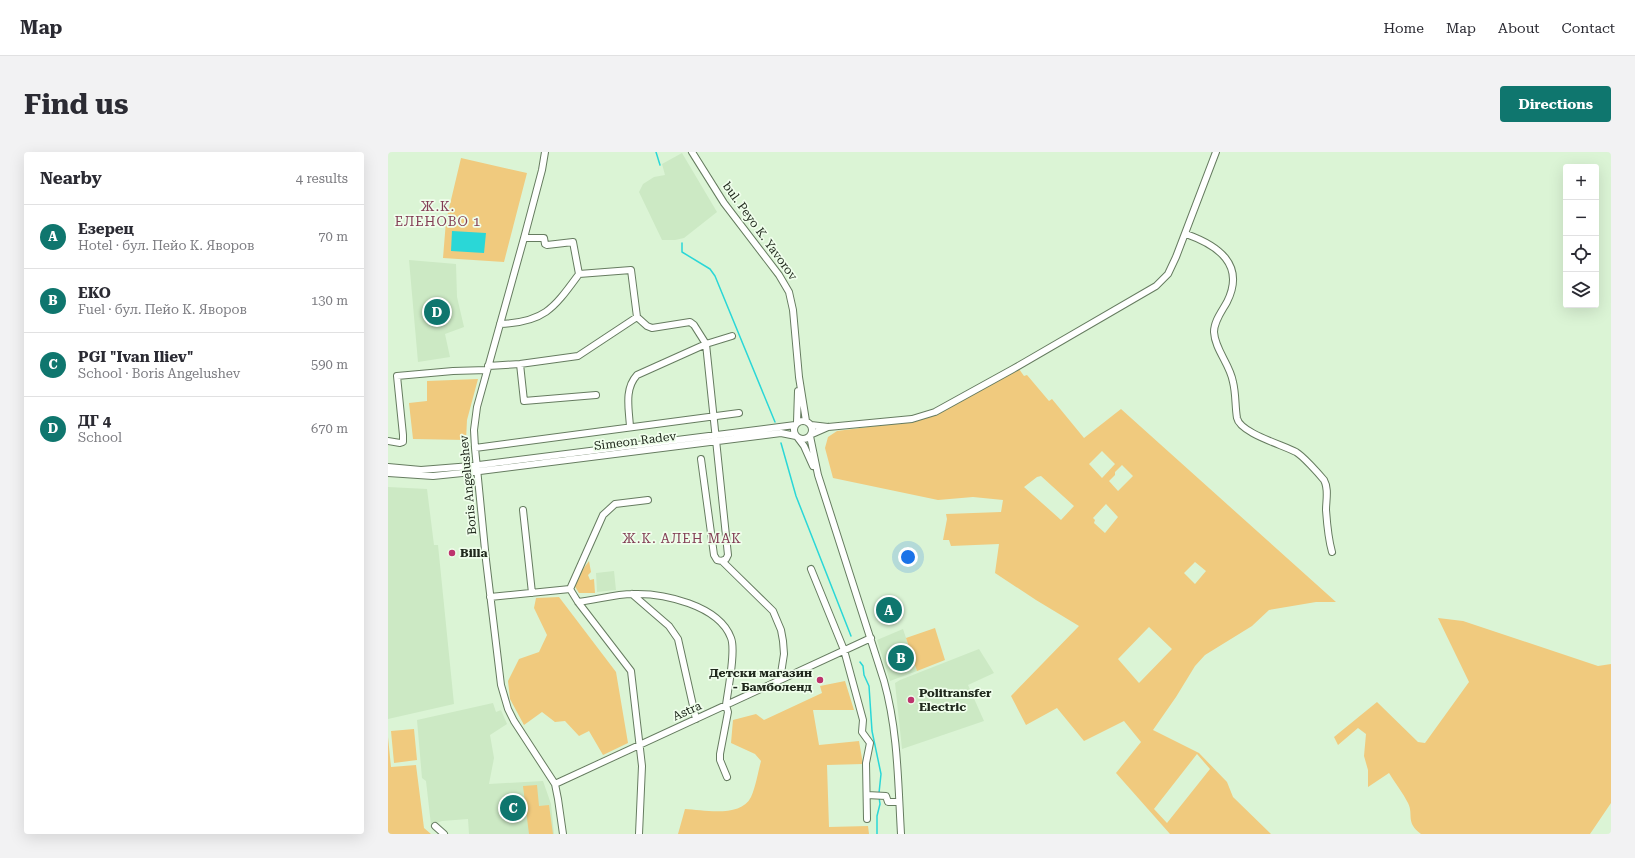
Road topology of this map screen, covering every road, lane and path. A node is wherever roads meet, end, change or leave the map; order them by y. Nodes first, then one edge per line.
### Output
1 (545, 152) edge
2 (692, 152) edge
3 (1216, 152) edge
4 (1186, 234) junction
5 (524, 238) junction
6 (579, 274) junction
7 (637, 317) junction
8 (500, 324) junction
9 (732, 336) dead end
10 (706, 344) junction
11 (520, 364) junction
12 (487, 368) junction
13 (799, 377) junction
14 (596, 396) dead end
15 (739, 413) dead end
16 (713, 416) junction
17 (809, 423) junction
18 (796, 424) junction
19 (630, 427) junction
20 (828, 427) junction
21 (811, 435) junction
22 (797, 437) junction
23 (716, 438) junction
24 (388, 441) edge
25 (475, 448) junction
26 (701, 459) dead end
27 (388, 467) edge
28 (477, 468) junction
29 (388, 473) edge
30 (818, 474) junction
31 (648, 500) dead end
32 (524, 510) dead end
33 (1332, 552) dead end
34 (722, 561) junction
35 (811, 569) dead end
36 (570, 589) junction
37 (532, 593) junction
38 (632, 594) junction
39 (490, 597) junction
40 (578, 602) junction
41 (871, 638) junction
42 (844, 650) junction
43 (780, 680) junction
44 (726, 705) junction
45 (696, 719) junction
46 (640, 744) junction
47 (726, 778) dead end
48 (555, 784) junction
49 (870, 795) junction
50 (899, 802) junction
51 (867, 818) dead end
52 (435, 826) dead end
53 (444, 834) edge
54 (563, 834) edge
55 (639, 834) edge
56 (901, 834) edge

1 - 5 street, Boris Angelushev
2 - 13 street, bul. Peyo K. Yavorov
3 - 4 street
4 - 20 street
4 - 33 street
5 - 6 street
5 - 8 street, Boris Angelushev
6 - 7 street
6 - 8 street
7 - 10 street
7 - 11 street
8 - 12 street, Boris Angelushev
9 - 10 street
10 - 16 street
10 - 19 street
11 - 12 street
11 - 14 street
12 - 24 street
12 - 25 street, Boris Angelushev
13 - 17 street, bul. Peyo K. Yavorov
13 - 18 street, bul. Peyo K. Yavorov
15 - 16 street
16 - 19 street
16 - 23 street
17 - 18 street
17 - 20 street
17 - 21 street
18 - 22 street
18 - 23 street, Simeon Radev
19 - 25 street
20 - 21 street
21 - 22 street
21 - 30 street
22 - 23 street, Simeon Radev
22 - 30 street
23 - 28 street, Simeon Radev
23 - 34 street
25 - 28 street, Boris Angelushev
26 - 34 street
27 - 28 street
28 - 29 street
28 - 39 street, Boris Angelushev
30 - 41 street
31 - 36 street
32 - 37 street
34 - 43 street
35 - 42 street
36 - 37 street
36 - 40 street
37 - 39 street
38 - 40 street
38 - 44 street
38 - 45 street
39 - 48 street, Boris Angelushev
40 - 46 street
41 - 42 street, Astra
41 - 50 street
42 - 43 street, Astra
42 - 49 street
43 - 44 street, Astra
44 - 45 street, Astra
44 - 47 street
45 - 46 street, Astra
46 - 48 street, Astra
46 - 55 street
48 - 54 street, Boris Angelushev
49 - 50 street
49 - 51 street
50 - 56 street
52 - 53 street

